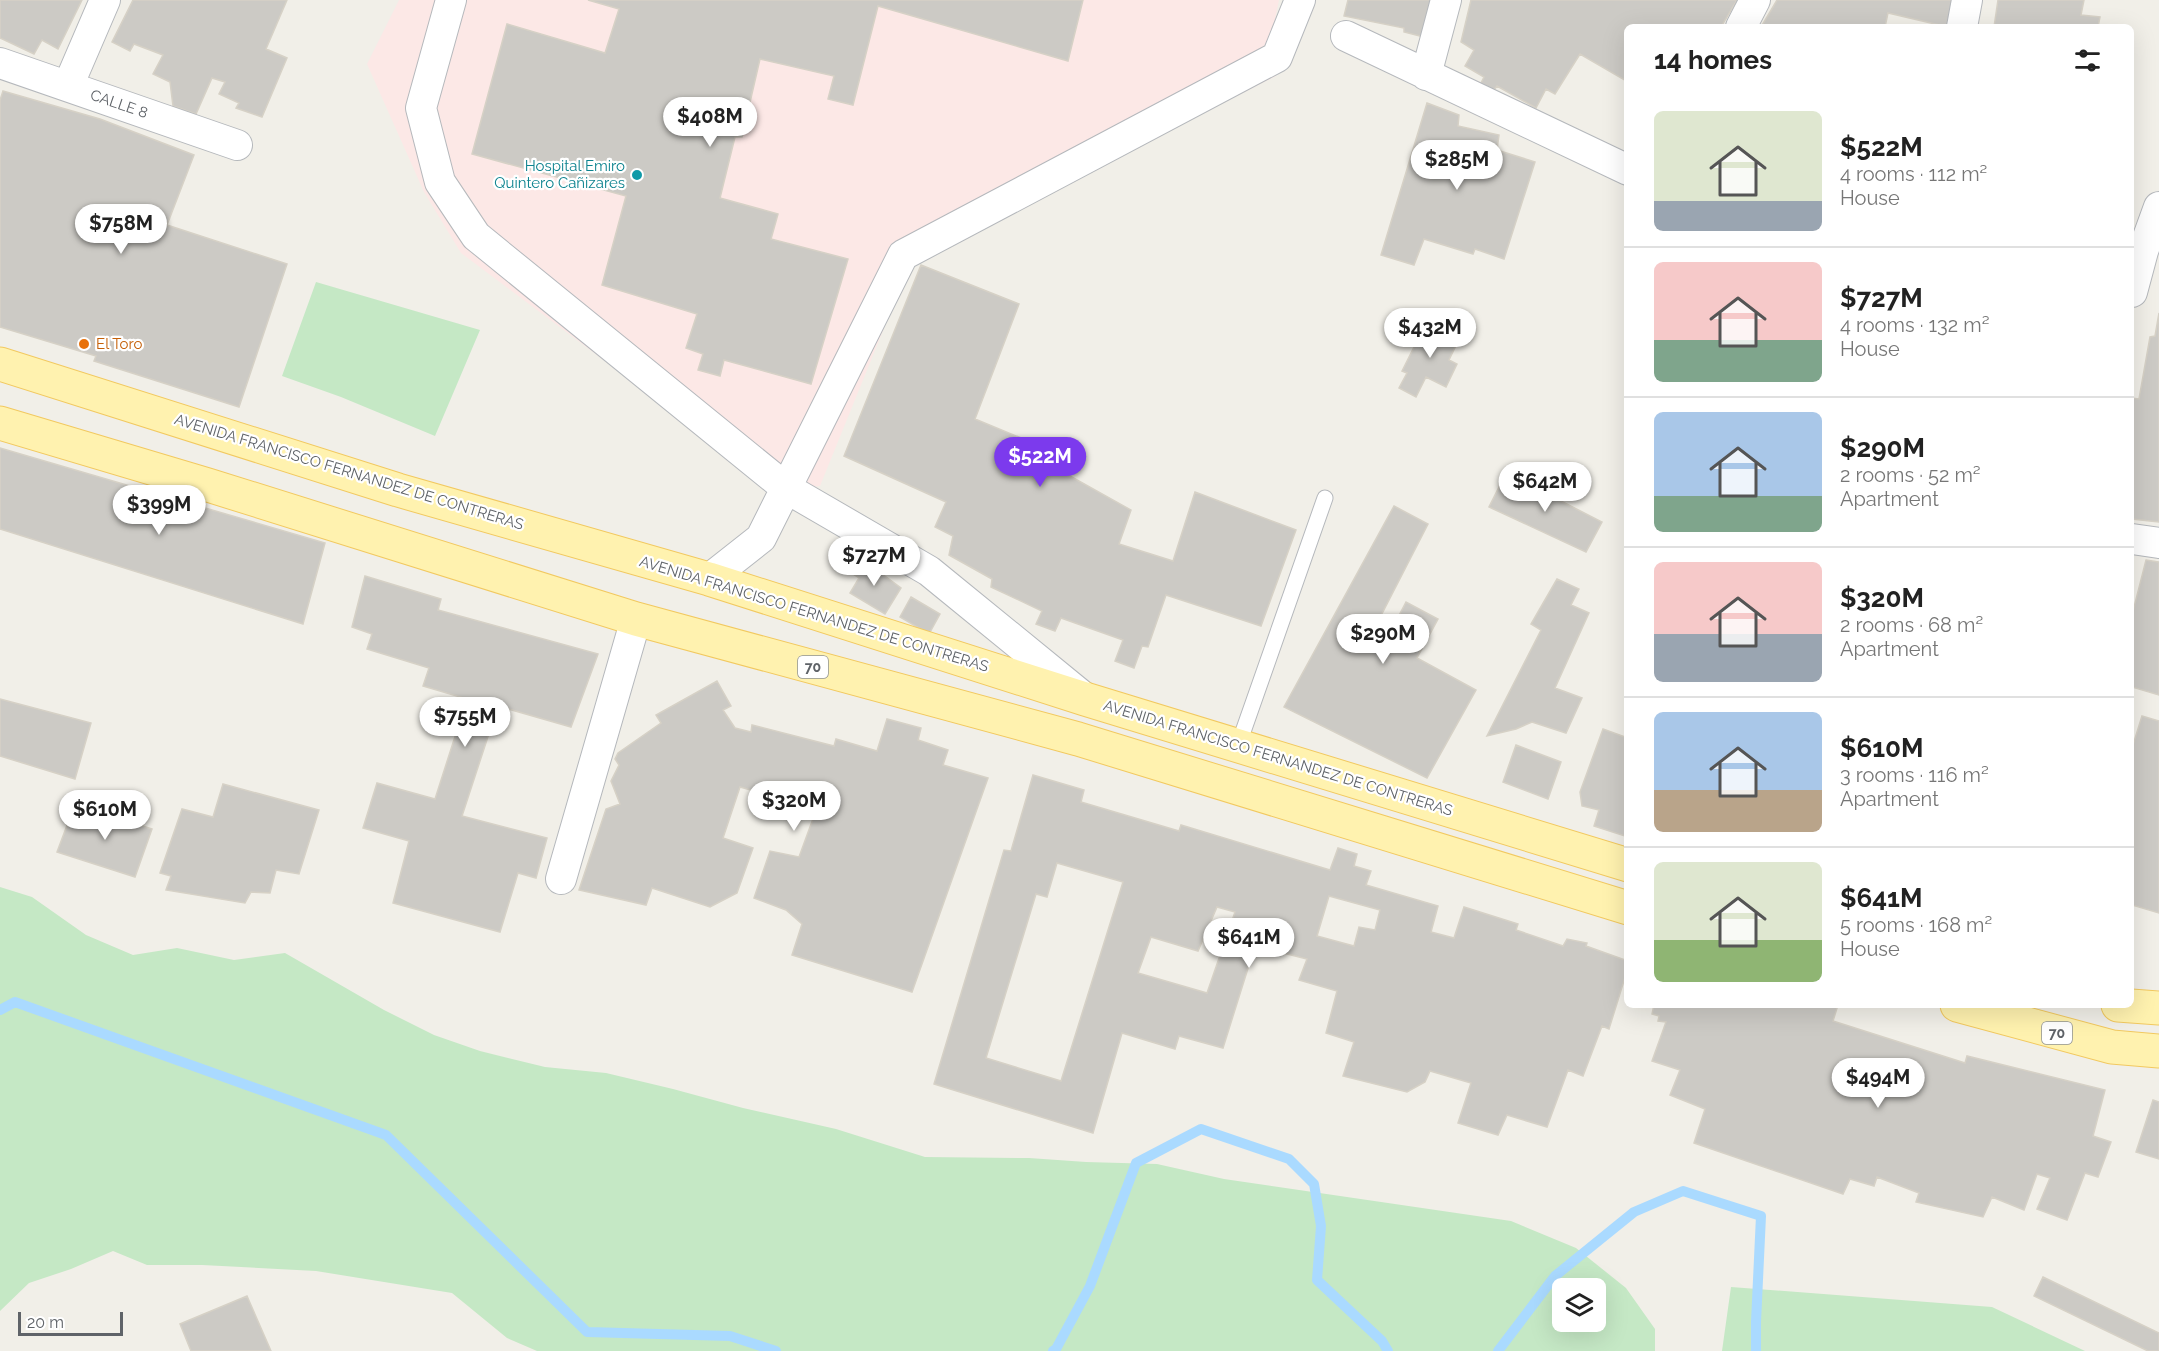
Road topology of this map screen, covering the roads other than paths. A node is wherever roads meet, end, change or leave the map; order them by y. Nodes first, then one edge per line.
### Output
1 (105, 0) edge
2 (451, 0) edge
3 (1300, 0) edge
4 (1446, 0) edge
5 (1755, 0) edge
6 (1967, 0) edge
7 (1743, 24) edge
8 (1963, 24) edge
9 (1346, 36) dead end
10 (0, 63) edge
11 (1426, 75) junction
12 (68, 86) junction
13 (237, 145) dead end
14 (1624, 168) edge
15 (2159, 207) edge
16 (2134, 284) edge
17 (0, 364) edge
18 (0, 423) edge
19 (786, 488) junction
20 (1325, 498) dead end
21 (2134, 539) edge
22 (2159, 543) edge
23 (709, 579) junction
24 (636, 619) junction
25 (1085, 699) junction
26 (1238, 746) junction
27 (1624, 864) edge
28 (561, 879) dead end
29 (1624, 907) edge
30 (2134, 1006) edge
31 (1968, 1008) edge
32 (2159, 1008) edge
33 (2159, 1051) edge

1 - 12 street
2 - 19 street
3 - 19 street
4 - 11 street
5 - 7 street
6 - 8 street
9 - 11 street
10 - 12 street, CALLE 8
11 - 14 street
12 - 13 street, CALLE 8
15 - 16 street
17 - 23 main road, AVENIDA FRANCISCO FERNANDEZ DE CONTRERAS
18 - 24 main road, 70
19 - 23 street
19 - 25 street
20 - 26 lane
21 - 22 street
23 - 25 main road, AVENIDA FRANCISCO FERNANDEZ DE CONTRERAS
24 - 28 street
24 - 29 main road, 70
25 - 26 main road, AVENIDA FRANCISCO FERNANDEZ DE CONTRERAS
26 - 27 main road, AVENIDA FRANCISCO FERNANDEZ DE CONTRERAS
30 - 32 main road
31 - 33 main road, 70

